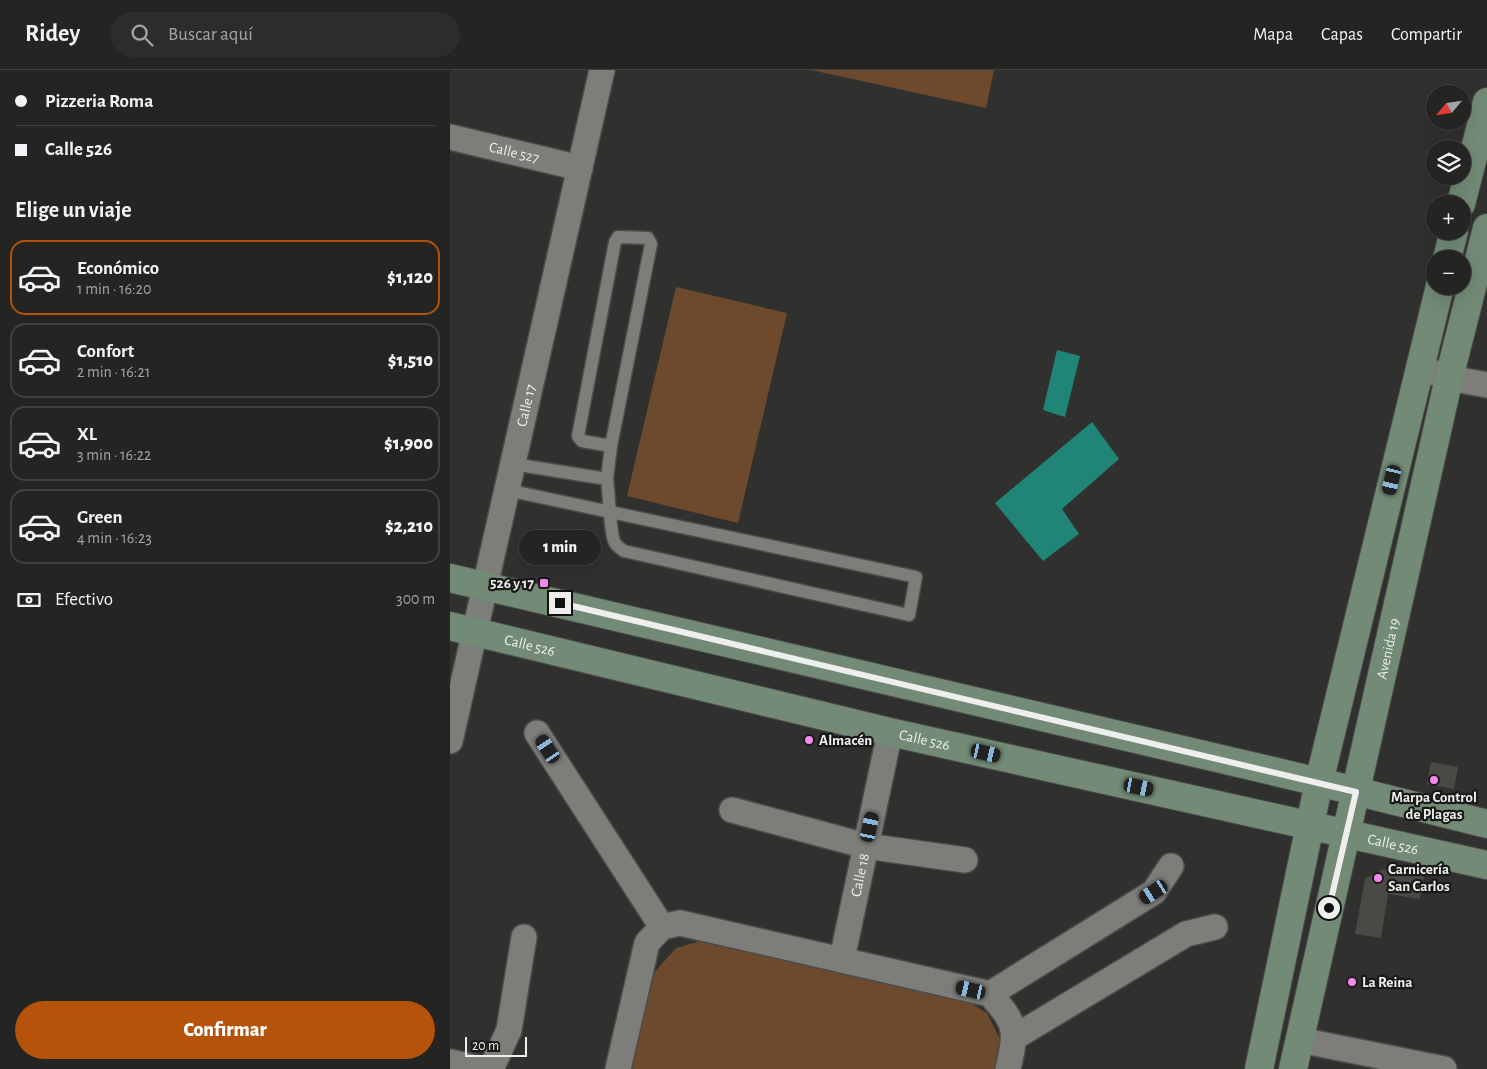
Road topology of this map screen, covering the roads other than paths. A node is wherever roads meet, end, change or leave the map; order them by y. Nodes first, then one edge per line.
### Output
1 (602, 70) edge
2 (1487, 102) edge
3 (450, 137) edge
4 (580, 168) junction
5 (1463, 195) edge
6 (1487, 228) edge
7 (1438, 295) edge
8 (1419, 367) junction
9 (1449, 378) junction
10 (1487, 386) edge
11 (611, 446) junction
12 (513, 464) junction
13 (607, 479) junction
14 (508, 490) junction
15 (612, 514) junction
16 (450, 578) edge
17 (486, 586) junction
18 (462, 629) edge
19 (890, 732) junction
20 (537, 733) dead end
21 (450, 741) edge
22 (1320, 782) junction
23 (1356, 792) junction
24 (732, 810) dead end
25 (1487, 824) edge
26 (1311, 825) junction
27 (1346, 832) junction
28 (866, 846) junction
29 (966, 860) dead end
30 (1487, 865) edge
31 (1171, 866) dead end
32 (662, 927) junction
33 (1215, 927) dead end
34 (524, 937) dead end
35 (842, 959) junction
36 (990, 994) junction
37 (1015, 1037) junction
38 (1300, 1040) junction
39 (450, 1062) edge
40 (480, 1069) edge
41 (491, 1069) edge
42 (618, 1069) edge
43 (1008, 1069) edge
44 (1259, 1069) edge
45 (1293, 1069) edge
46 (1444, 1069) edge

1 - 4 street, Calle 17
2 - 5 main road
3 - 4 street, Calle 527
4 - 12 street, Calle 17
6 - 9 main road, Avenida 19
7 - 8 main road
8 - 9 street
8 - 22 main road
9 - 10 street
9 - 23 main road, Avenida 19
11 - 11 lane
11 - 13 lane
12 - 13 lane
12 - 14 street, Calle 17
13 - 15 lane
14 - 15 lane
14 - 17 street, Calle 17
15 - 15 lane
16 - 17 main road
17 - 18 street, Calle 17
17 - 22 main road
18 - 19 main road, Calle 526
18 - 21 street, Calle 17
19 - 26 main road, Calle 526
19 - 28 street, Calle 18
20 - 32 street
22 - 23 main road
22 - 26 main road
23 - 25 main road
23 - 27 main road, Avenida 19
24 - 28 street
26 - 27 main road, Calle 526
26 - 44 main road
27 - 30 main road, Calle 526
27 - 38 main road, Avenida 19
28 - 29 street
28 - 35 street, Calle 18
31 - 36 street
32 - 35 street
32 - 42 street
33 - 37 street
34 - 41 street
35 - 36 street
36 - 37 street
37 - 43 street
38 - 45 main road, Avenida 19
38 - 46 street
39 - 40 street

